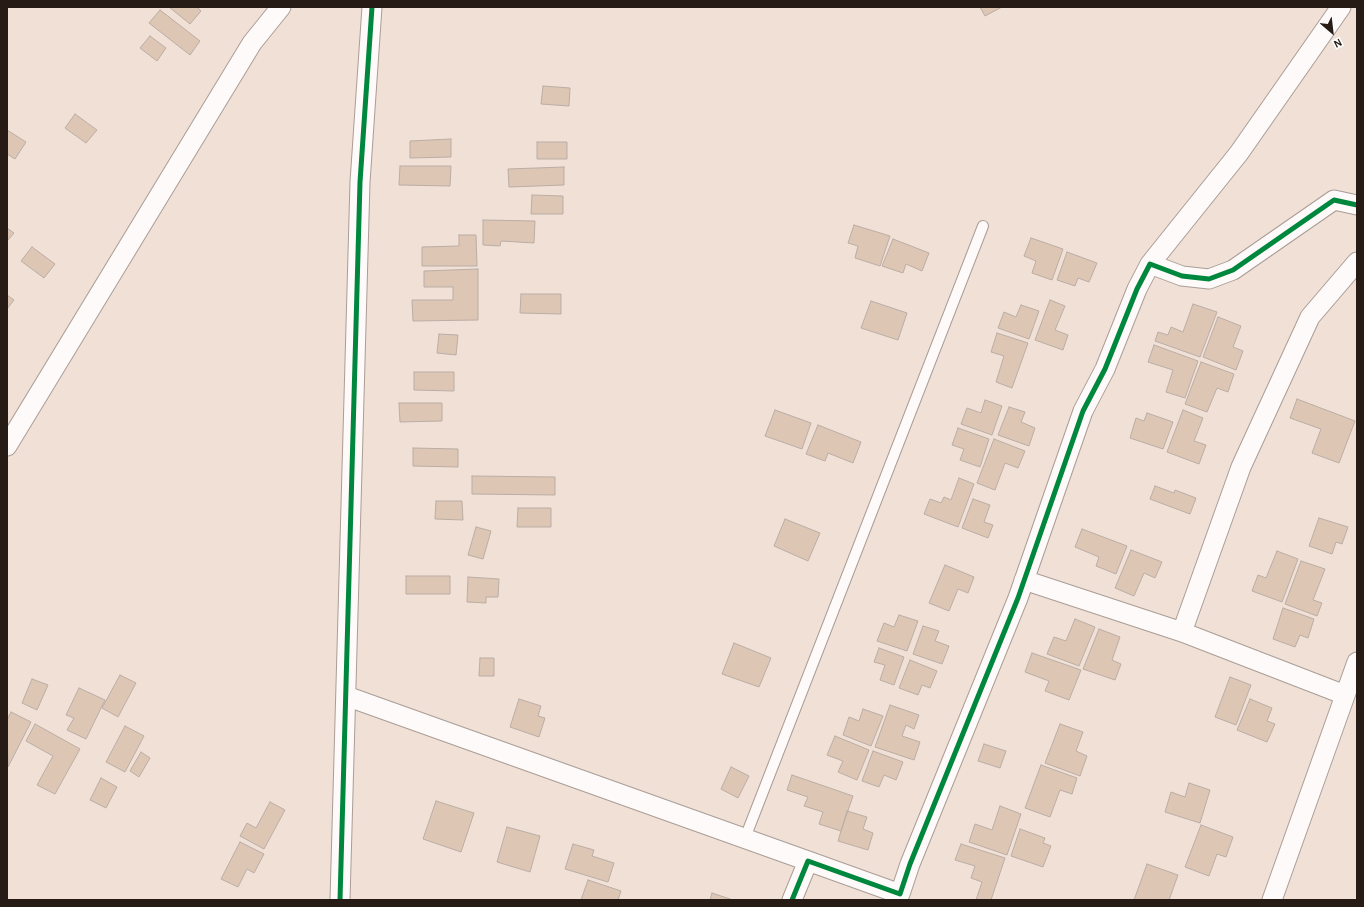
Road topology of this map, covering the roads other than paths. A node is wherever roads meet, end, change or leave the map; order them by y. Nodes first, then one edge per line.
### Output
1 (281, 7) edge
2 (372, 7) edge
3 (1341, 7) edge
4 (1357, 205) edge
5 (983, 226) dead end
6 (1357, 262) edge
7 (1150, 264) junction
8 (7, 446) edge
9 (1024, 580) junction
10 (1182, 632) junction
11 (1357, 662) edge
12 (1345, 695) junction
13 (346, 696) junction
14 (745, 838) junction
15 (808, 861) junction
16 (908, 897) edge
17 (340, 900) edge
18 (792, 900) edge
19 (1272, 900) edge

1 - 8 street
2 - 13 street
3 - 7 street
4 - 7 street
5 - 14 lane
6 - 10 street
7 - 9 street
9 - 10 street
9 - 16 street
10 - 12 street
11 - 12 street
12 - 19 street
13 - 14 street
13 - 17 street
14 - 15 street
15 - 16 street
15 - 18 street

